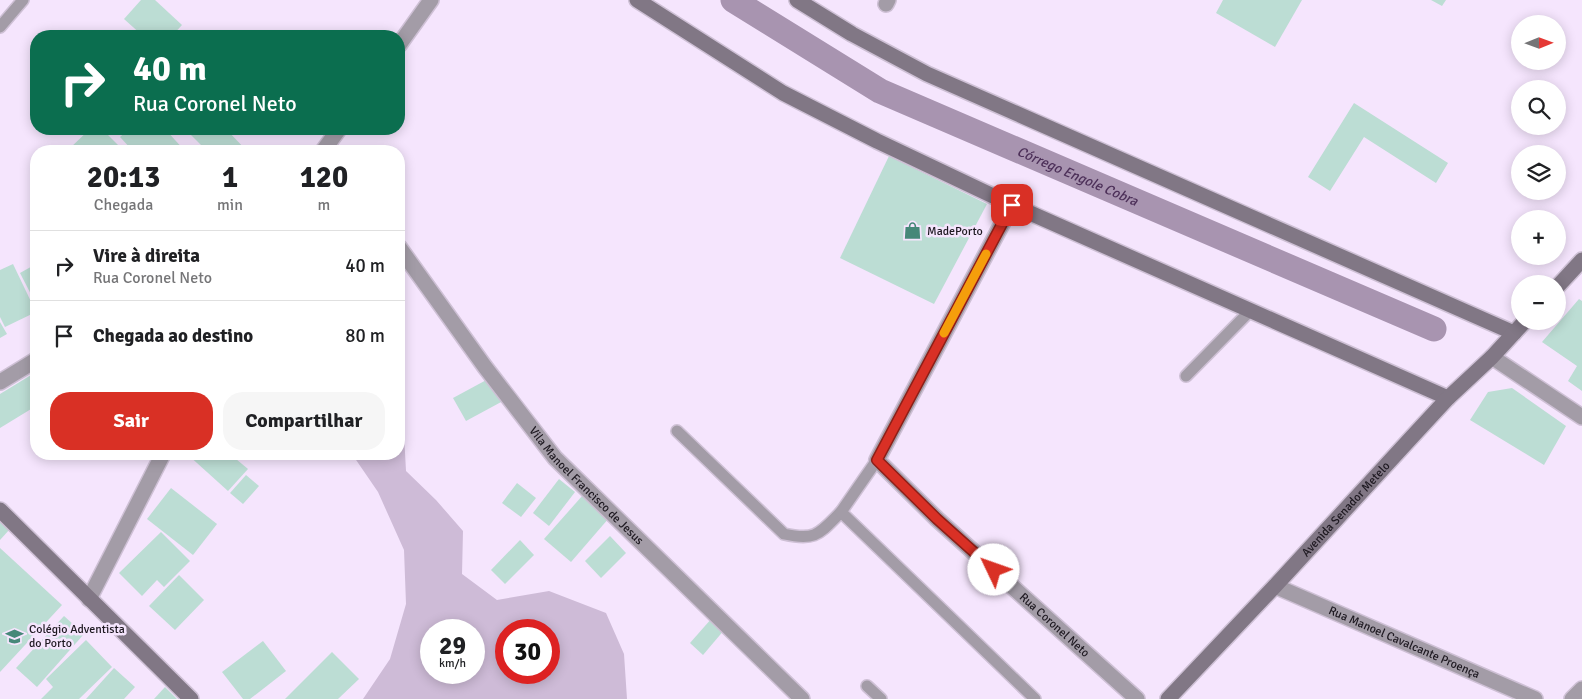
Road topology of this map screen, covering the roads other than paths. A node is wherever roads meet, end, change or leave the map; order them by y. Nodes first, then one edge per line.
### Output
1 (23, 0) edge
2 (431, 0) edge
3 (637, 0) edge
4 (797, 0) edge
5 (0, 27) edge
6 (405, 37) edge
7 (1012, 205) junction
8 (405, 255) edge
9 (1582, 260) edge
10 (1566, 277) edge
11 (1250, 311) junction
12 (1516, 330) edge
13 (1514, 333) junction
14 (1492, 357) junction
15 (30, 364) edge
16 (1186, 376) dead end
17 (0, 382) edge
18 (1448, 398) junction
19 (1582, 418) edge
20 (676, 431) dead end
21 (160, 460) edge
22 (877, 460) junction
23 (0, 510) edge
24 (841, 512) junction
25 (1276, 586) junction
26 (89, 599) junction
27 (867, 686) dead end
28 (1582, 689) edge
29 (191, 699) edge
30 (802, 699) edge
31 (881, 699) edge
32 (1035, 699) edge
33 (1137, 699) edge
34 (1168, 699) edge
35 (1534, 699) edge
36 (1572, 699) edge

1 - 5 lane
2 - 6 street
3 - 7 street
4 - 13 street
7 - 11 street
7 - 22 street
8 - 30 street, Vila Manoel Francisco de Jesus
9 - 10 street
11 - 16 lane
11 - 18 street
12 - 13 street, Avenida Senador Metelo
13 - 14 street, Avenida Senador Metelo
14 - 18 street, Avenida Senador Metelo
14 - 19 street
15 - 17 street
18 - 25 street, Avenida Senador Metelo
20 - 24 lane
21 - 26 street
22 - 24 lane
22 - 33 street, Rua Coronel Neto
23 - 26 street
24 - 32 lane
25 - 34 street, Avenida Senador Metelo
25 - 35 street, Rua Manoel Cavalcante Proença
26 - 29 street
27 - 31 lane
28 - 36 street

